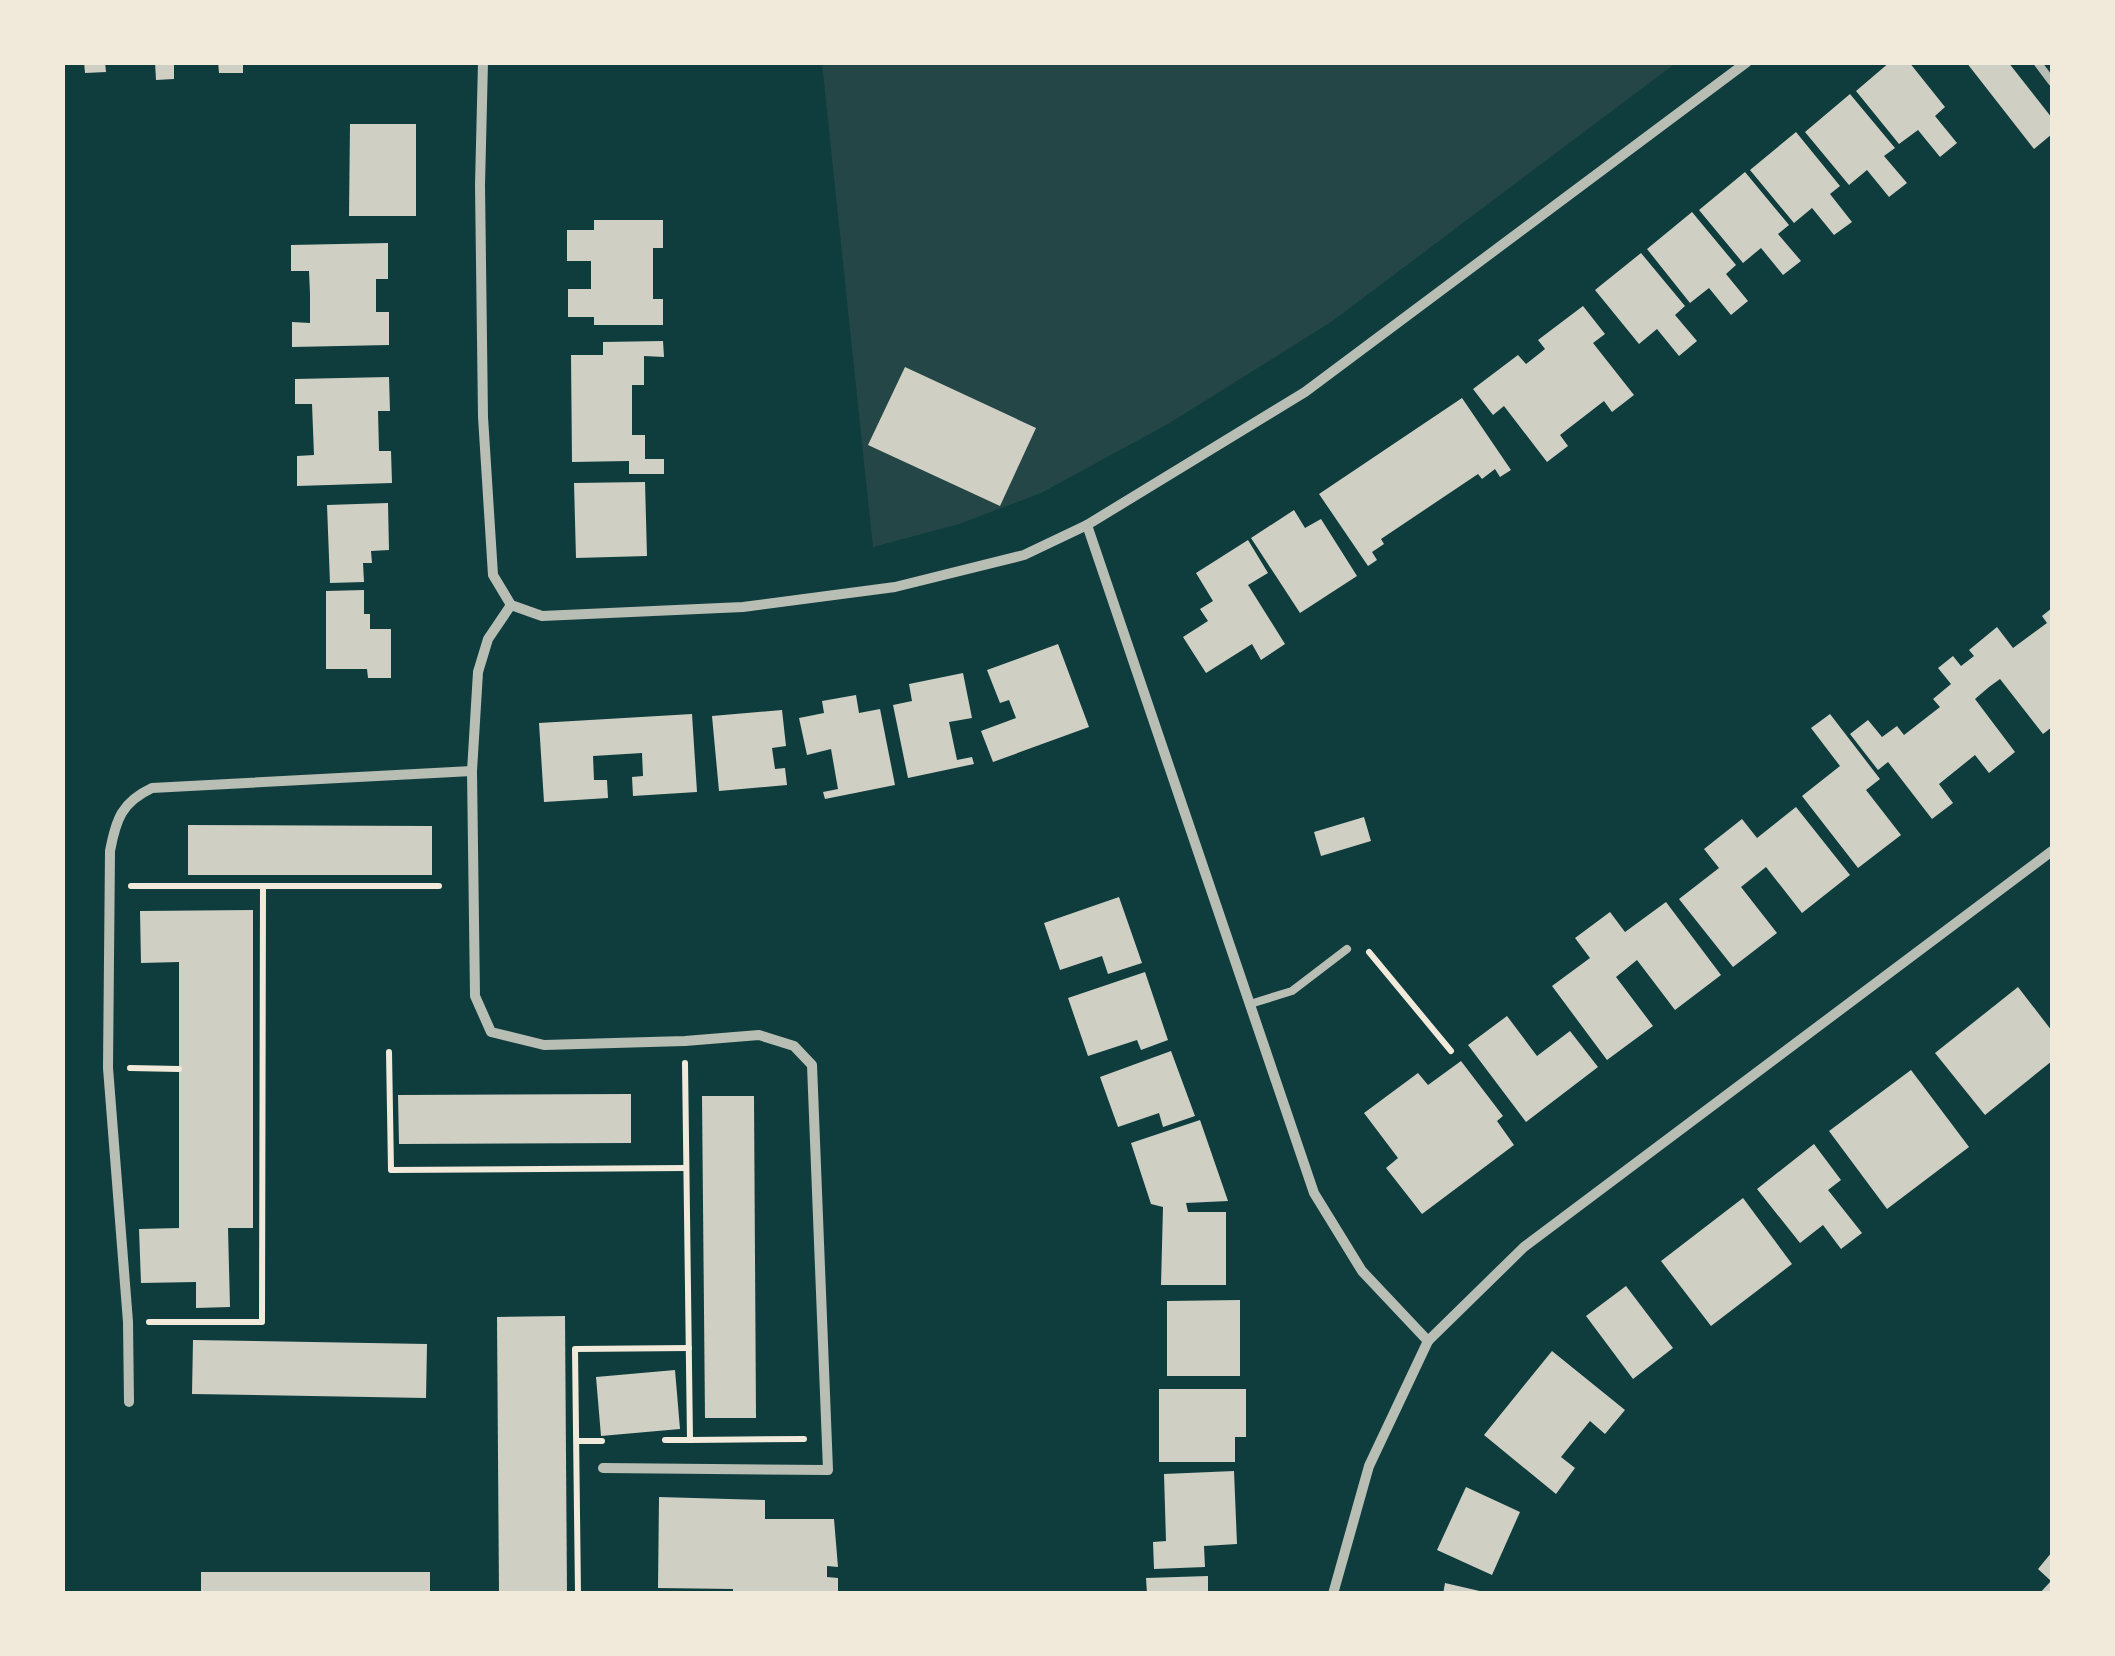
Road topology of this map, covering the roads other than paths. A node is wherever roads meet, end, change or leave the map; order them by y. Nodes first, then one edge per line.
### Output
1 (483, 62) edge
2 (1747, 62) edge
3 (2037, 62) edge
4 (2052, 82) edge
5 (1088, 526) junction
6 (512, 604) junction
7 (472, 772) junction
8 (2052, 851) edge
9 (1347, 949) road end
10 (1250, 1004) junction
11 (1428, 1341) junction
12 (129, 1402) dead end
13 (602, 1468) dead end
14 (1333, 1594) edge

1 - 6 street
2 - 5 street
3 - 4 lane
5 - 6 street
5 - 10 street
6 - 7 street
7 - 12 street
7 - 13 street
8 - 11 street
9 - 10 lane
10 - 11 street
11 - 14 street

